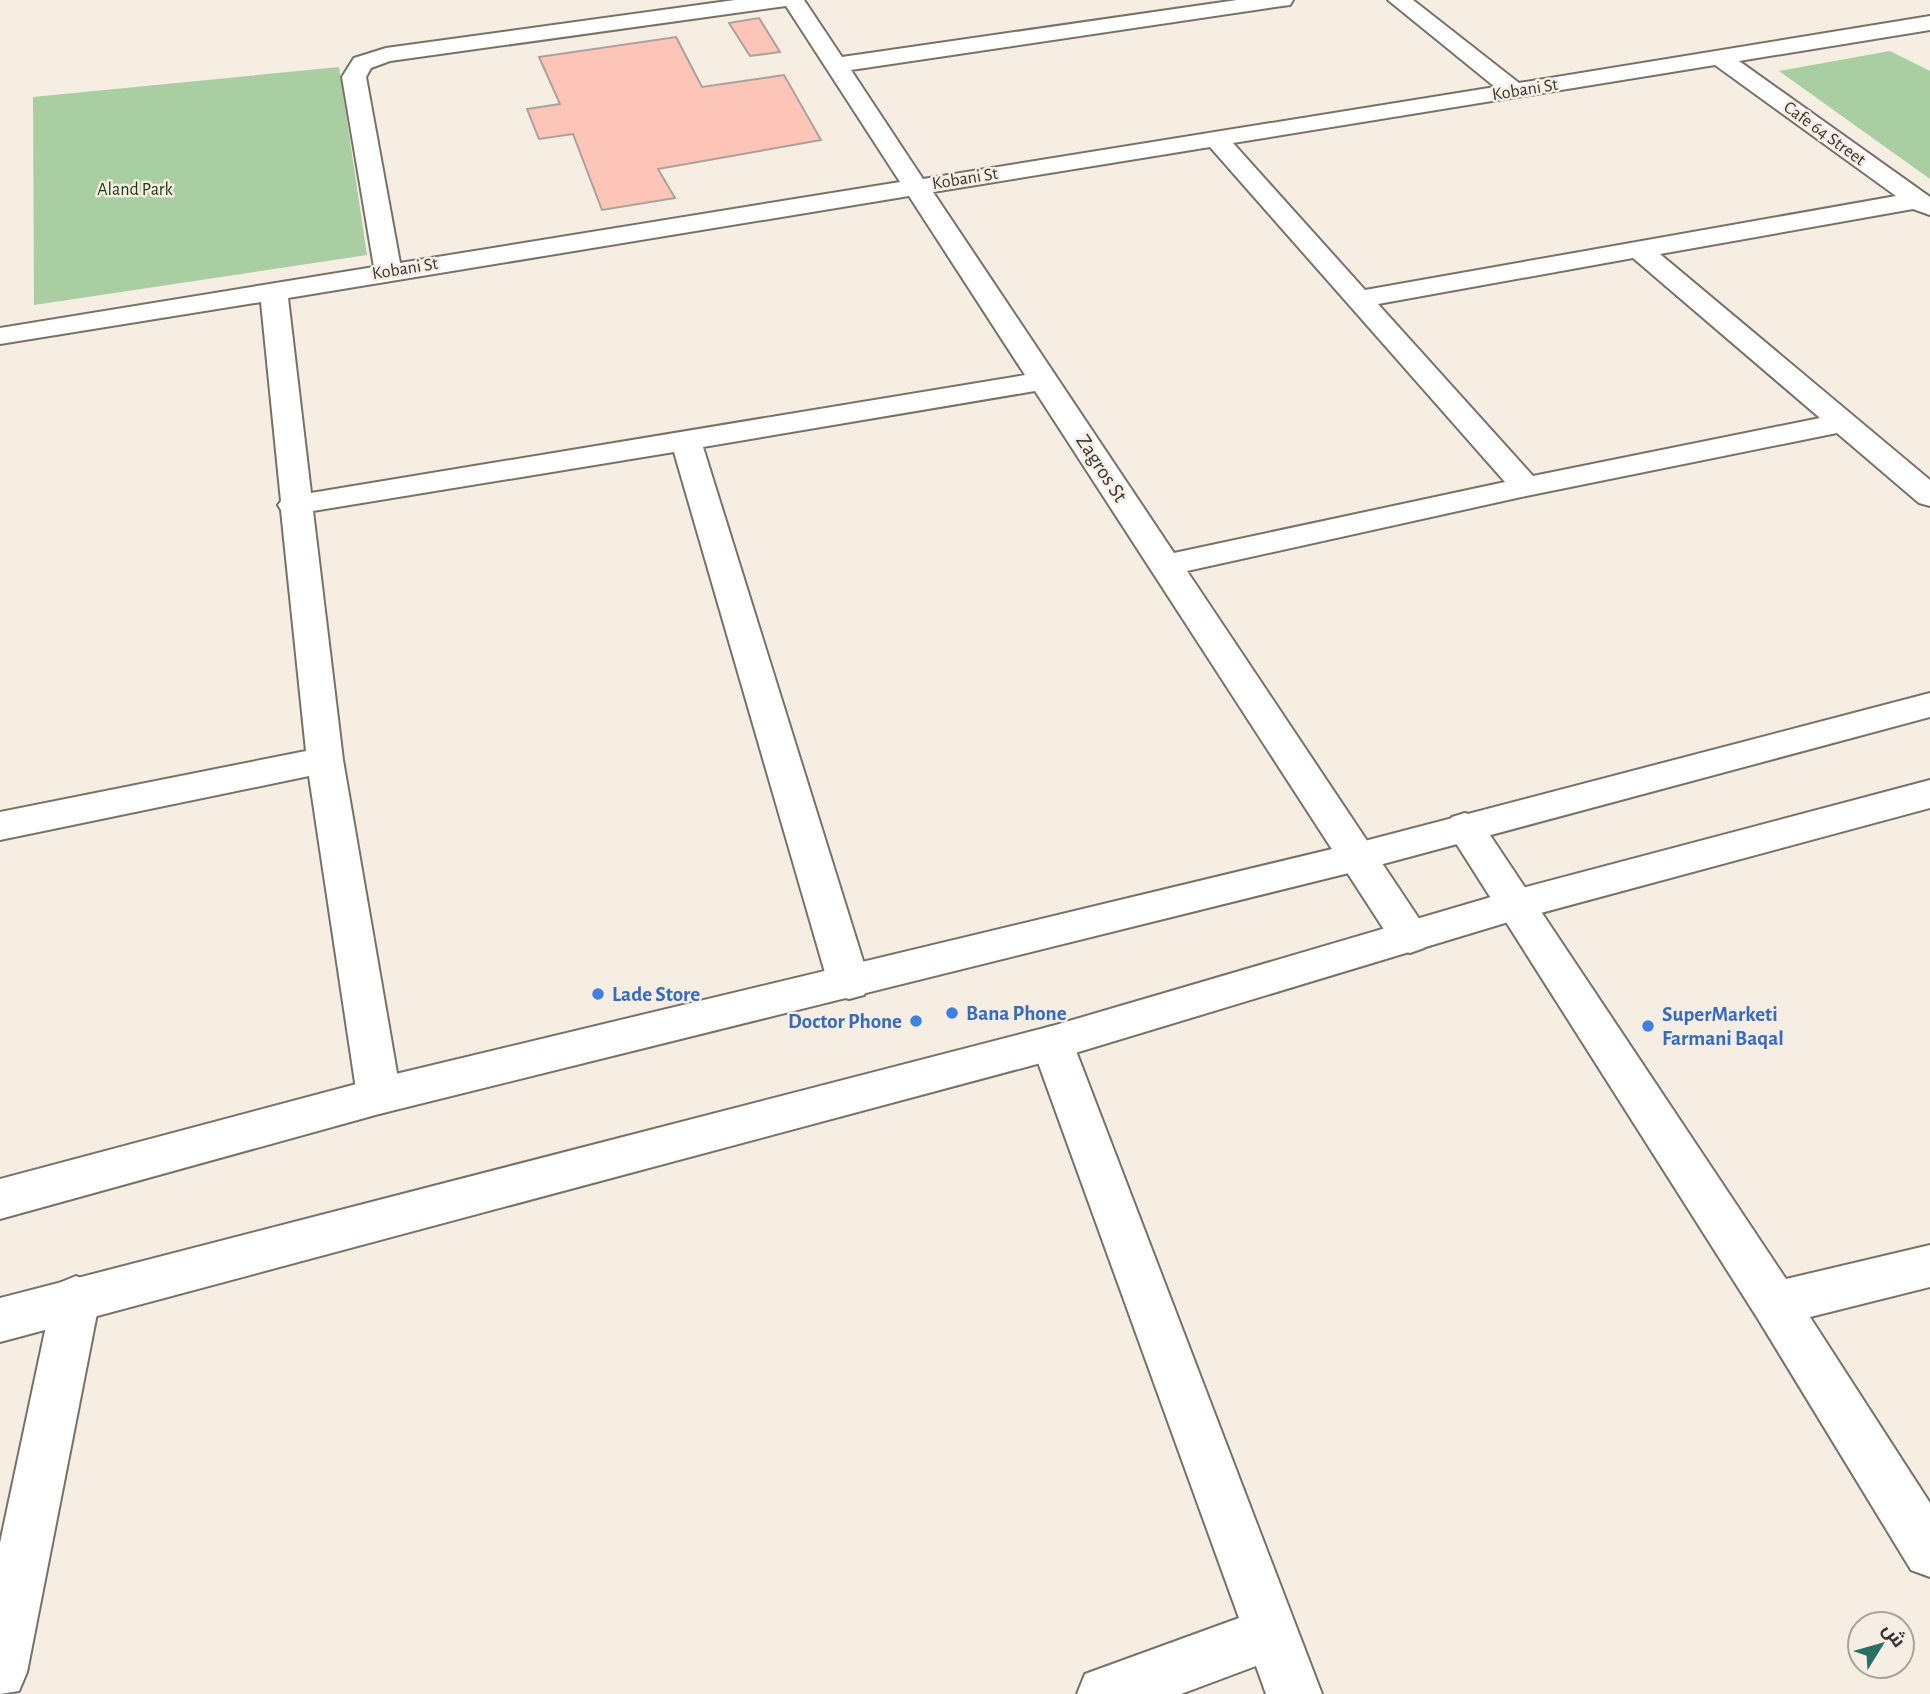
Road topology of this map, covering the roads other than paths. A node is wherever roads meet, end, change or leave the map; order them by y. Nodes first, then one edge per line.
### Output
1 (782, 0) edge
2 (793, 0) edge
3 (1282, 0) edge
4 (1399, 0) edge
5 (1076, 9) dead end
6 (1092, 27) junction
7 (1925, 34) edge
8 (1720, 58) junction
9 (836, 65) junction
10 (1514, 90) junction
11 (1215, 138) junction
12 (914, 186) junction
13 (1924, 204) edge
14 (1638, 249) junction
15 (388, 271) junction
16 (273, 290) junction
17 (1359, 299) junction
18 (0, 336) edge
19 (1045, 381) junction
20 (1845, 422) junction
21 (686, 442) junction
22 (1526, 487) junction
23 (1930, 496) edge
24 (294, 505) junction
25 (1167, 565) junction
26 (1930, 705) edge
27 (324, 760) junction
28 (1930, 794) edge
29 (0, 827) edge
30 (1465, 827) junction
31 (1357, 856) junction
32 (1515, 905) junction
33 (1410, 937) junction
34 (849, 983) junction
35 (1052, 1043) junction
36 (379, 1097) junction
37 (0, 1199) edge
38 (1930, 1266) edge
39 (76, 1298) junction
40 (1775, 1304) junction
41 (0, 1320) edge
42 (1930, 1550) edge
43 (1273, 1633) junction
44 (0, 1672) edge
45 (1105, 1694) edge
46 (1294, 1694) edge

1 - 15 street
2 - 9 street, Zagros St
3 - 6 street
4 - 10 street
5 - 6 street
6 - 9 street
7 - 8 street, Kobani St
8 - 10 street, Kobani St
8 - 13 street, Cafe 64 Street
9 - 12 street, Zagros St
10 - 11 street, Kobani St
11 - 12 street, Kobani St
11 - 17 street
12 - 15 street, Kobani St
12 - 19 street, Zagros St
13 - 14 street
14 - 17 street
14 - 20 street
15 - 16 street, Kobani St
16 - 18 street, Kobani St
16 - 24 street
17 - 22 street
19 - 21 street
19 - 25 street, Zagros St
20 - 22 street
20 - 23 street
21 - 24 street
21 - 34 street
22 - 25 street
24 - 27 street
25 - 31 street, Zagros St
26 - 30 street
27 - 29 street
27 - 36 street
28 - 32 street
30 - 31 street
30 - 32 street
31 - 33 street, Zagros St
31 - 34 street
32 - 33 street
32 - 40 street
33 - 35 street
34 - 36 street
35 - 39 street
35 - 43 street
36 - 37 street
38 - 40 street
39 - 41 street
39 - 44 street
40 - 42 street
43 - 45 street
43 - 46 street

